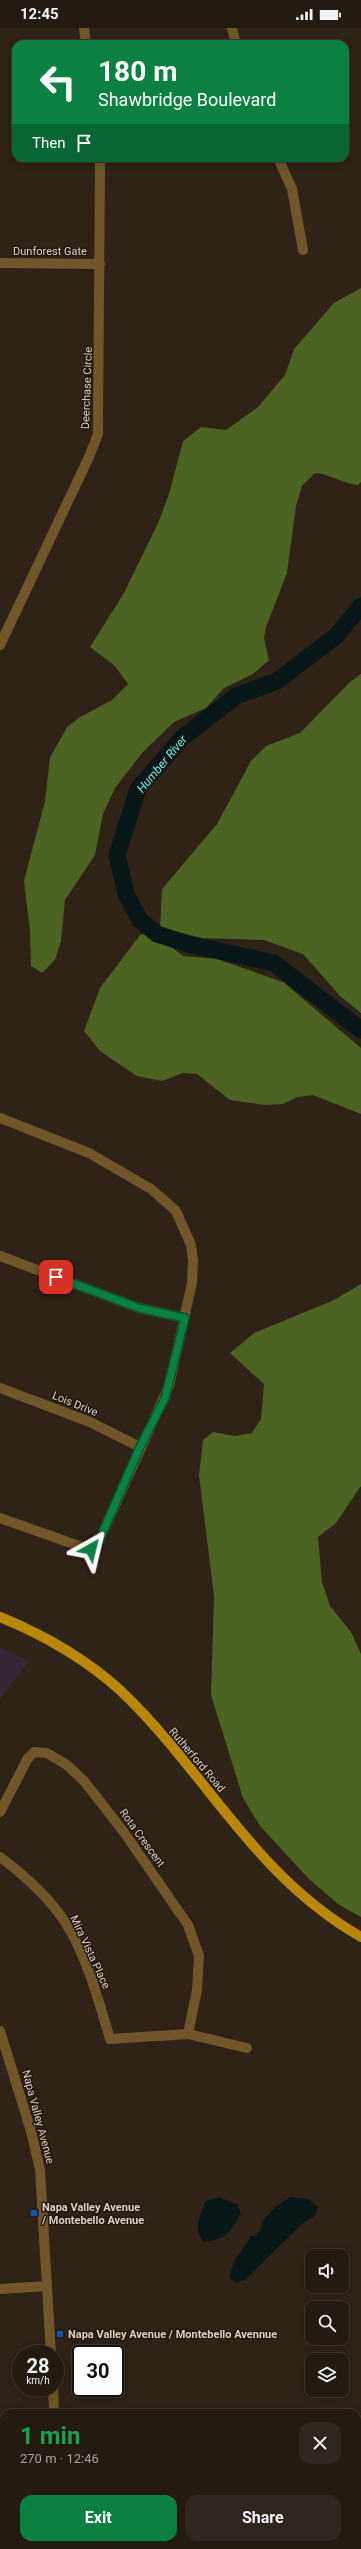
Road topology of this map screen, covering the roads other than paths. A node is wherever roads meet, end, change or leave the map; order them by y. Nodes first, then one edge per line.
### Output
1 (84, 28) edge
2 (232, 28) edge
3 (86, 40) edge
4 (235, 40) edge
5 (100, 162) edge
6 (280, 162) edge
7 (303, 250) dead end
8 (0, 263) edge
9 (100, 264) junction
10 (0, 645) edge
11 (0, 1118) edge
12 (0, 1256) edge
13 (185, 1318) junction
14 (0, 1388) edge
15 (140, 1447) junction
16 (0, 1518) edge
17 (0, 1616) edge
18 (0, 1812) edge
19 (0, 1857) edge
20 (361, 1937) edge
21 (0, 2031) edge
22 (188, 2034) junction
23 (247, 2048) dead end
24 (47, 2286) junction
25 (0, 2289) edge
26 (50, 2345) edge
27 (53, 2397) edge
28 (54, 2409) edge

1 - 3 street
2 - 4 street
5 - 9 street, Deerchase Circle
6 - 7 street
8 - 9 street, Dunforest Gate
9 - 10 street, Deerchase Circle
11 - 13 street
12 - 13 street
13 - 15 street
14 - 15 street, Lois Drive
15 - 16 street
17 - 20 main road, Rutherford Road
18 - 22 street, Rota Crescent
19 - 22 street, Mira Vista Place
21 - 24 street, Napa Valley Avenue
22 - 23 street, Mira Vista Place
24 - 25 street
24 - 26 street, Napa Valley Avenue
27 - 28 street

